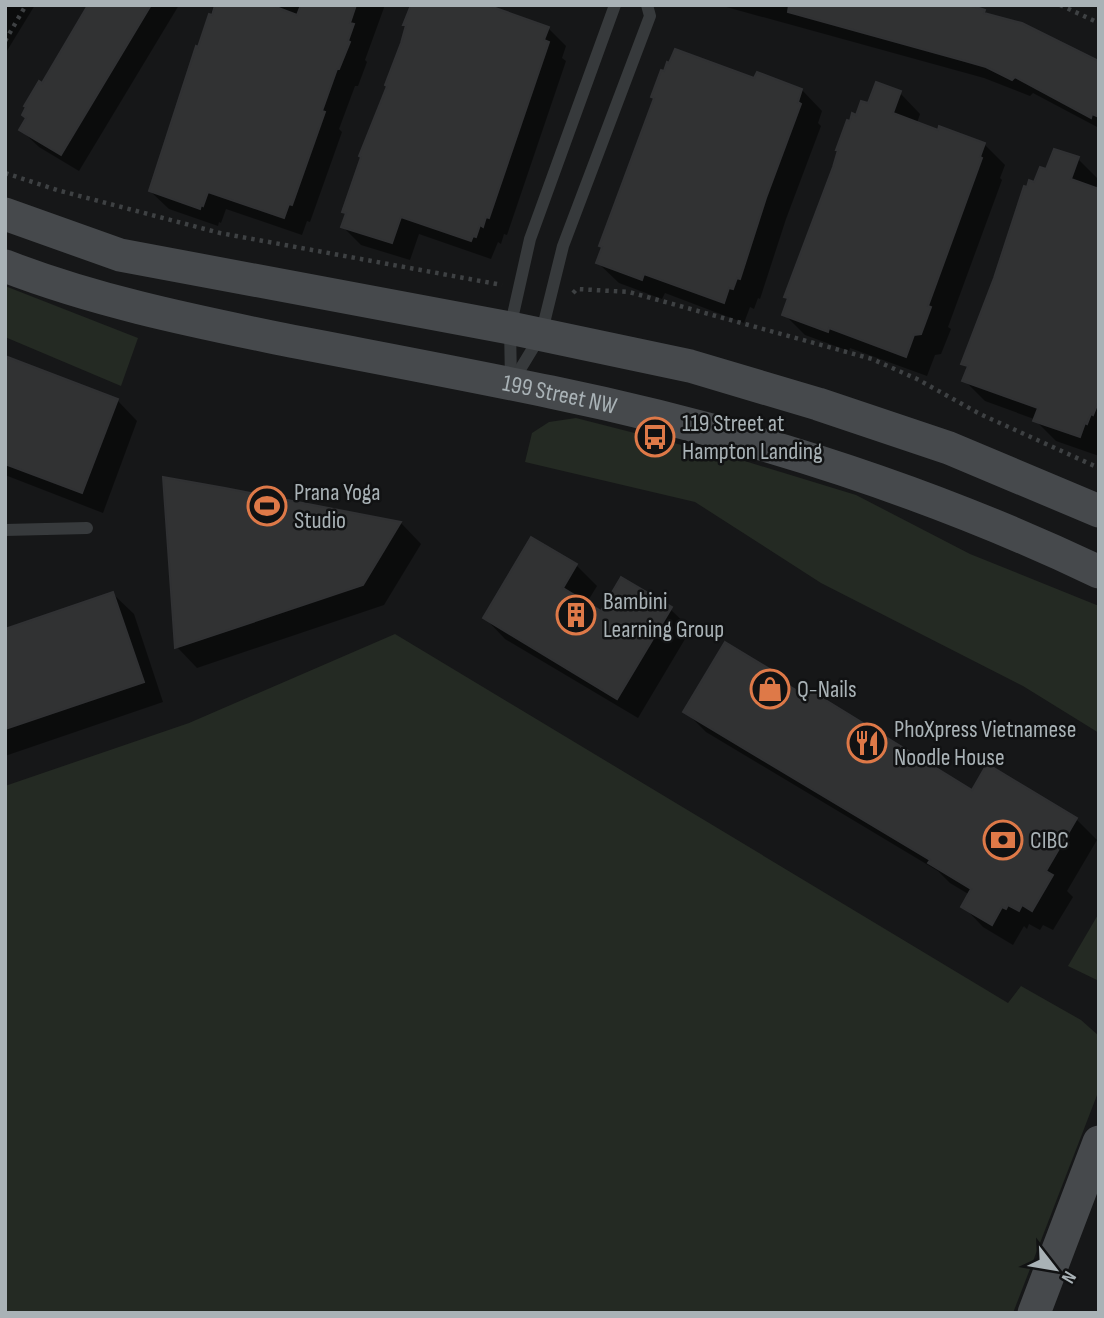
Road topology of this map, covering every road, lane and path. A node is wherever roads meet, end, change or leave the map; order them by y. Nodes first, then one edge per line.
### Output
1 (26, 5) edge
2 (615, 5) edge
3 (647, 5) edge
4 (1060, 5) edge
5 (1099, 23) edge
6 (5, 41) edge
7 (5, 173) edge
8 (5, 214) edge
9 (5, 266) edge
10 (519, 288) junction
11 (551, 294) junction
12 (525, 332) junction
13 (511, 385) junction
14 (1099, 468) edge
15 (1099, 511) edge
16 (88, 528) dead end
17 (5, 530) edge
18 (1099, 572) edge
19 (1099, 1142) edge
20 (1034, 1313) edge

1 - 6 path
2 - 10 lane
3 - 11 lane
4 - 5 path
7 - 10 path
8 - 12 main road
9 - 13 main road, 199 Street NW
10 - 12 lane
11 - 12 lane
11 - 14 path
12 - 13 lane
12 - 13 lane
12 - 15 main road
13 - 18 main road, 199 Street NW
16 - 17 lane
19 - 20 main road

